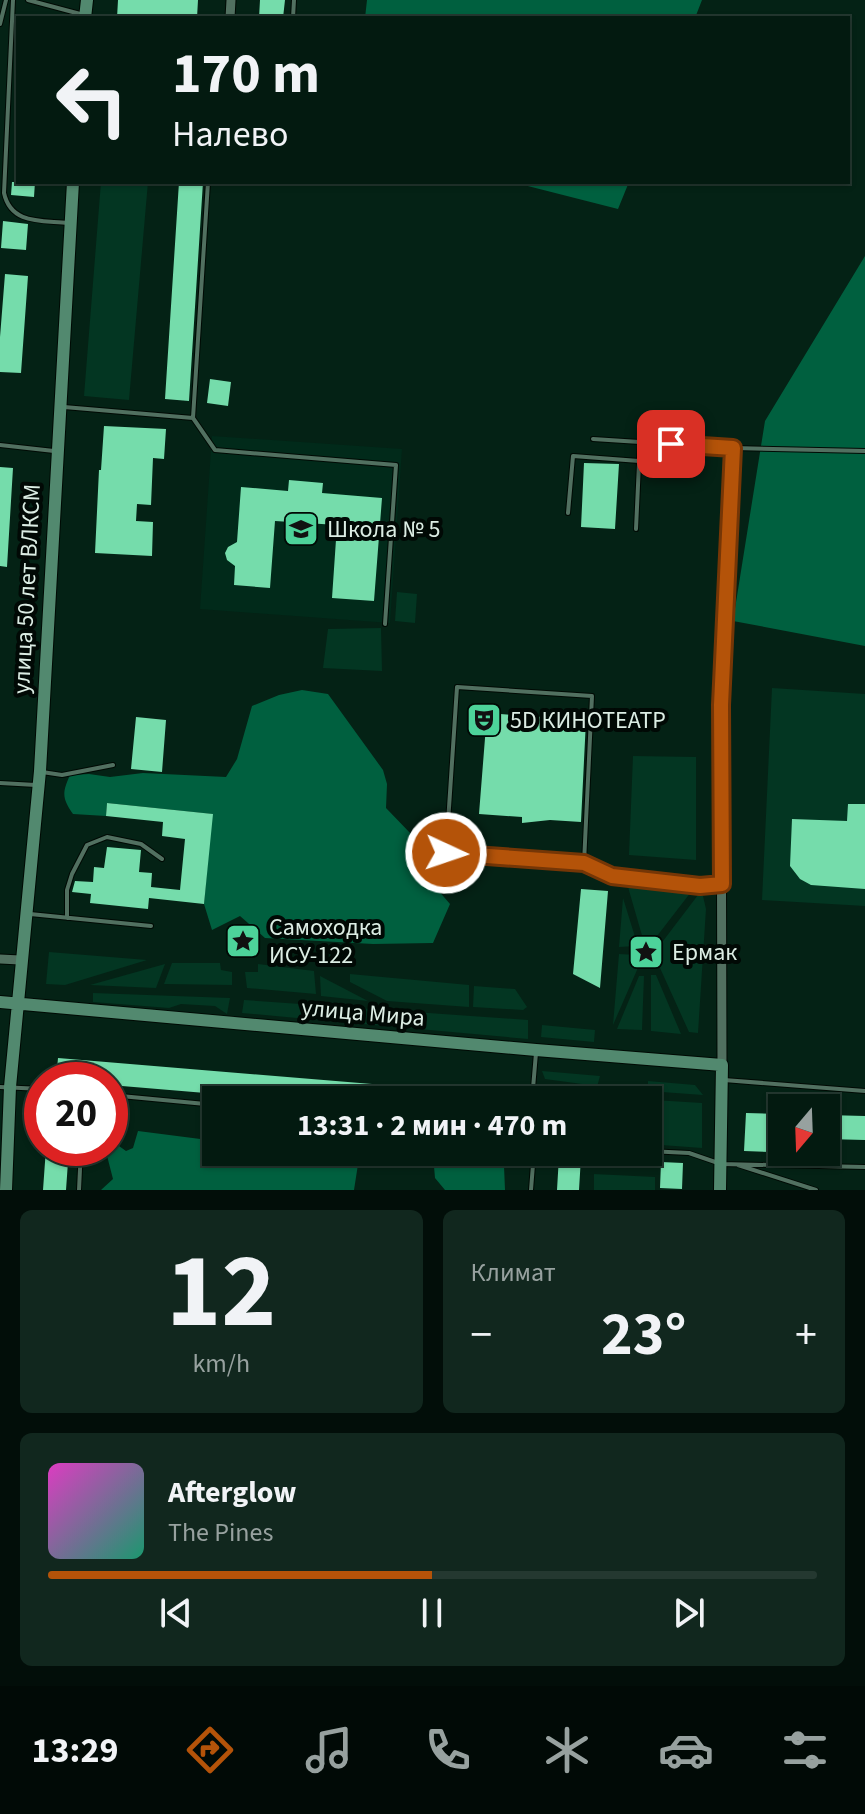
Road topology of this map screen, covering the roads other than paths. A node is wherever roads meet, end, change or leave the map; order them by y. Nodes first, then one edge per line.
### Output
1 (6, 0) edge
2 (13, 0) edge
3 (28, 0) edge
4 (83, 16) edge
5 (0, 24) edge
6 (73, 184) edge
7 (208, 184) edge
8 (70, 224) junction
9 (59, 407) junction
10 (193, 418) junction
11 (593, 439) dead end
12 (640, 442) junction
13 (0, 445) edge
14 (733, 448) junction
15 (56, 451) junction
16 (865, 451) edge
17 (639, 461) junction
18 (568, 513) dead end
19 (636, 529) dead end
20 (385, 624) dead end
21 (113, 765) dead end
22 (40, 771) junction
23 (0, 783) edge
24 (38, 785) junction
25 (162, 859) dead end
26 (584, 863) junction
27 (722, 884) junction
28 (25, 913) junction
29 (67, 918) junction
30 (151, 926) dead end
31 (0, 959) edge
32 (20, 960) junction
33 (0, 1002) edge
34 (17, 1003) junction
35 (536, 1050) junction
36 (722, 1065) junction
37 (721, 1079) junction
38 (533, 1086) edge
39 (5, 1087) edge
40 (865, 1091) edge
41 (128, 1097) edge
42 (202, 1104) edge
43 (662, 1152) edge
44 (728, 1164) junction
45 (80, 1166) edge
46 (533, 1166) edge
47 (865, 1167) edge
48 (6, 1190) edge
49 (79, 1190) edge
50 (531, 1190) edge
51 (720, 1190) edge
52 (816, 1190) edge

1 - 5 lane
2 - 8 lane
3 - 4 lane
6 - 8 street, улица 50 лет ВЛКСМ
7 - 10 lane
8 - 9 street, улица 50 лет ВЛКСМ
9 - 10 lane
9 - 15 street, улица 50 лет ВЛКСМ
10 - 20 lane
11 - 12 lane
12 - 14 lane
12 - 17 lane
13 - 15 lane
14 - 16 lane
14 - 27 street
15 - 22 street, улица 50 лет ВЛКСМ
17 - 18 lane
17 - 19 lane
21 - 22 lane
22 - 24 street, улица 50 лет ВЛКСМ
23 - 24 lane
24 - 28 street, улица 50 лет ВЛКСМ
25 - 29 lane
26 - 26 lane
26 - 27 lane
27 - 36 street
28 - 29 lane
28 - 32 street, улица 50 лет ВЛКСМ
29 - 30 lane
31 - 32 street
32 - 34 street, улица 50 лет ВЛКСМ
33 - 34 street, улица Мира
34 - 35 street, улица Мира
34 - 39 street, улица 50 лет ВЛКСМ
35 - 36 street, улица Мира
35 - 38 lane
36 - 37 street
37 - 40 lane
37 - 44 street
39 - 48 street, улица 50 лет ВЛКСМ
41 - 42 lane
43 - 44 lane
44 - 47 lane
44 - 51 street
44 - 52 lane
45 - 49 lane
46 - 50 lane

